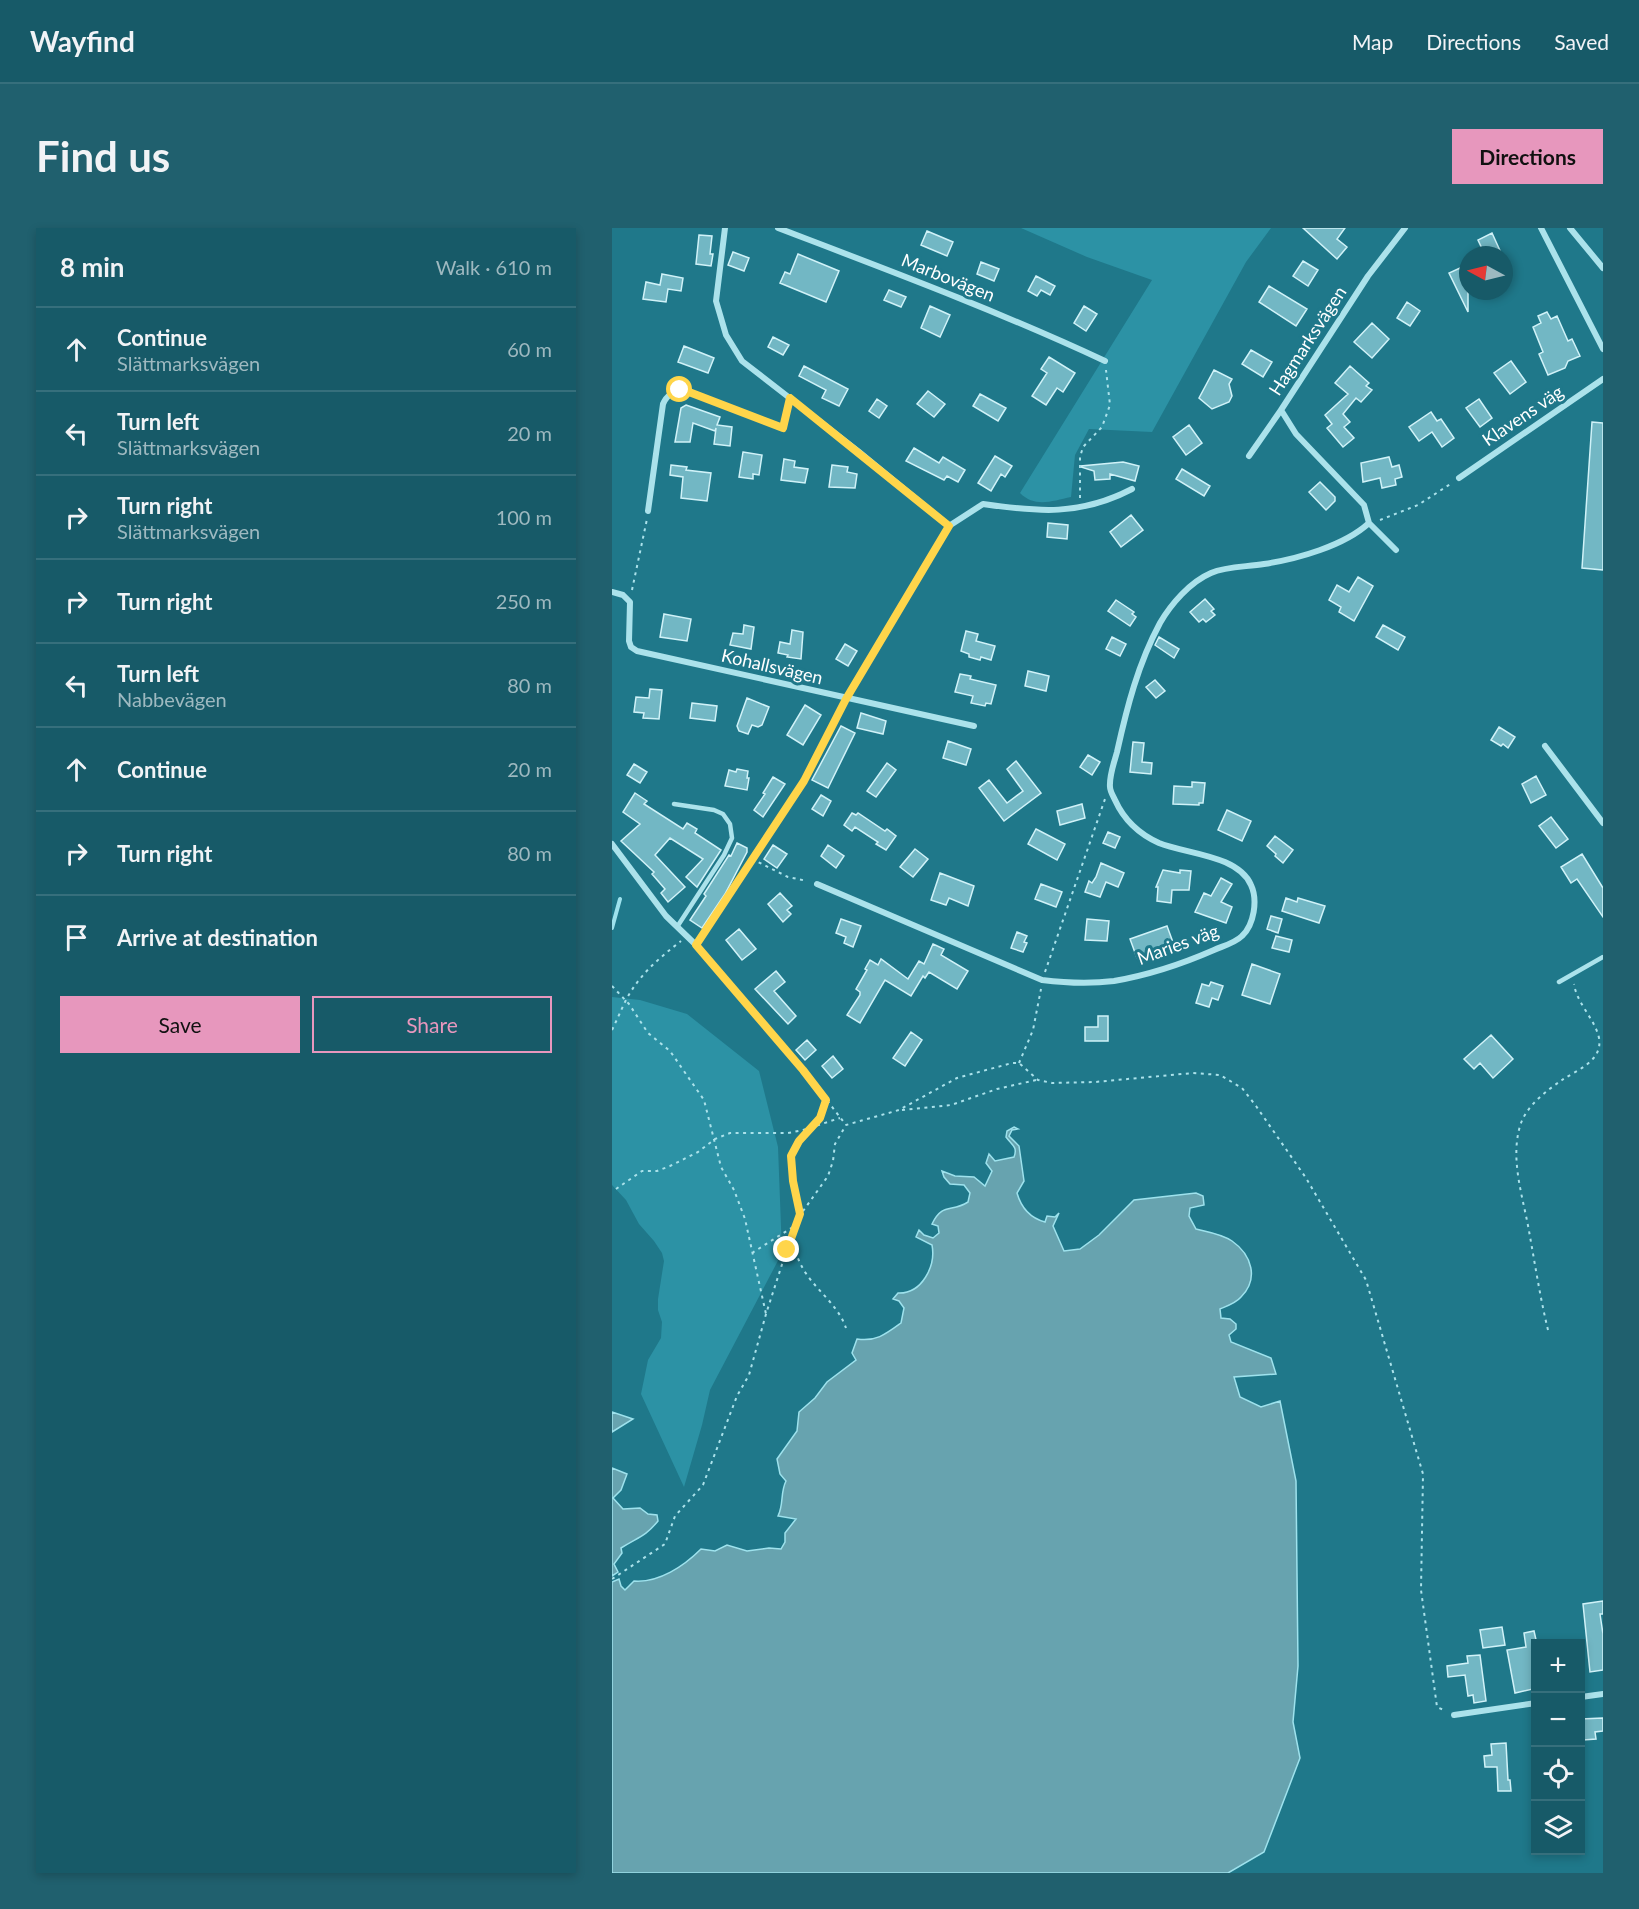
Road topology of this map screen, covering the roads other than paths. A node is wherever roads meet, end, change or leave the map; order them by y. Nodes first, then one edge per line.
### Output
1 (725, 228) edge
2 (778, 228) edge
3 (1406, 228) edge
4 (1540, 228) edge
5 (1570, 228) edge
6 (1603, 268) edge
7 (1603, 349) edge
8 (1105, 361) road end
9 (1603, 379) edge
10 (790, 398) junction
11 (1281, 410) junction
12 (1249, 456) dead end
13 (1459, 478) road end
14 (1132, 489) dead end
15 (648, 511) road end
16 (1368, 523) junction
17 (949, 526) junction
18 (1396, 550) dead end
19 (612, 592) edge
20 (846, 699) junction
21 (974, 726) dead end
22 (1545, 746) dead end
23 (674, 804) dead end
24 (1603, 824) edge
25 (612, 844) edge
26 (817, 884) road end
27 (677, 927) junction
28 (1603, 957) edge
29 (1559, 982) dead end
30 (803, 1070) road end
31 (1603, 1694) edge
32 (1585, 1696) edge
33 (1531, 1704) edge
34 (1454, 1715) road end

1 - 10 street
2 - 8 street, Marbovägen
3 - 11 street, Hagmarksvägen
4 - 7 street
5 - 6 street
9 - 13 street, Klavens väg
10 - 15 street
10 - 17 street
11 - 12 street
11 - 16 street, Hagmarksvägen
14 - 17 street
16 - 18 street, Hagmarksvägen
16 - 26 street, Maries väg
17 - 20 street
19 - 20 street, Kohallsvägen
20 - 21 street, Kohallsvägen
22 - 24 street
23 - 27 lane
25 - 27 street
27 - 30 street
28 - 29 lane
31 - 32 street
33 - 34 street

